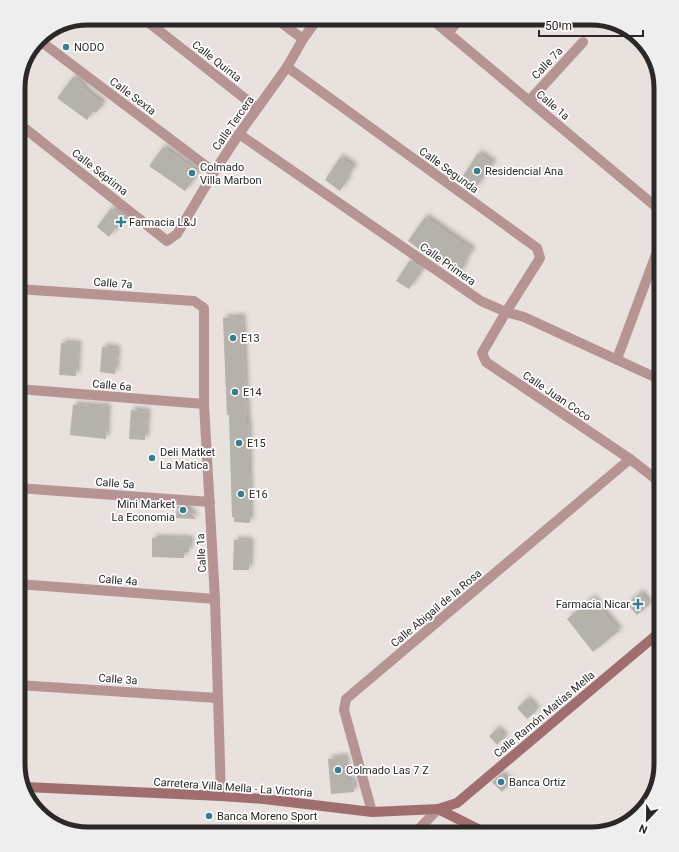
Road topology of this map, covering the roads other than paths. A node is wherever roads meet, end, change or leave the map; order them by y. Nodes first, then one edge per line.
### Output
1 (152, 25) edge
2 (284, 25) edge
3 (313, 25) edge
4 (438, 25) edge
5 (455, 25) edge
6 (448, 33) junction
7 (303, 39) junction
8 (583, 42) dead end
9 (43, 43) edge
10 (287, 67) junction
11 (529, 101) junction
12 (258, 108) junction
13 (25, 128) edge
14 (239, 134) junction
15 (214, 172) junction
16 (654, 205) edge
17 (167, 241) joint
18 (654, 261) edge
19 (25, 289) edge
20 (204, 308) joint
21 (506, 312) junction
22 (617, 359) junction
23 (654, 377) edge
24 (25, 390) edge
25 (204, 404) junction
26 (630, 459) junction
27 (654, 478) edge
28 (25, 489) edge
29 (210, 502) junction
30 (25, 585) edge
31 (215, 599) junction
32 (654, 636) edge
33 (25, 685) edge
34 (217, 698) junction
35 (30, 787) edge
36 (220, 796) junction
37 (438, 810) junction
38 (372, 812) junction
39 (421, 827) edge
40 (473, 827) edge

1 - 12 street, Calle Quinta
2 - 7 street
3 - 7 street, Calle Tercera
4 - 6 street, Calle 1a
5 - 6 street
6 - 11 street, Calle 1a
7 - 10 street, Calle Tercera
8 - 11 street, Calle 7a
9 - 15 street, Calle Sexta
10 - 12 street, Calle Tercera
10 - 21 street, Calle Segunda
11 - 16 street, Calle 1a
12 - 14 street, Calle Tercera
13 - 17 street, Calle Séptima
14 - 15 street, Calle Tercera
14 - 21 street, Calle Primera
15 - 17 street, Calle Tercera
18 - 22 street
19 - 20 street, Calle 7a
20 - 25 street, Calle 1a
21 - 22 street, Calle Primera
21 - 26 street, Calle Juan Coco
22 - 23 street, Calle Primera
24 - 25 street, Calle 6a
25 - 29 street, Calle 1a
26 - 27 street, Calle Juan Coco
26 - 38 street, Calle Abigail de la Rosa
28 - 29 street, Calle 5a
29 - 31 street, Calle 1a
30 - 31 street, Calle 4a
31 - 34 street, Calle 1a
32 - 37 main road, Calle Ramón Matías Mella
33 - 34 street, Calle 3a
34 - 36 street, Calle 1a
35 - 36 main road, Carretera Villa Mella - La Victoria
36 - 38 main road, Carretera Villa Mella - La Victoria
37 - 38 main road, Carretera Villa Mella - La Victoria
37 - 39 street
37 - 40 main road

